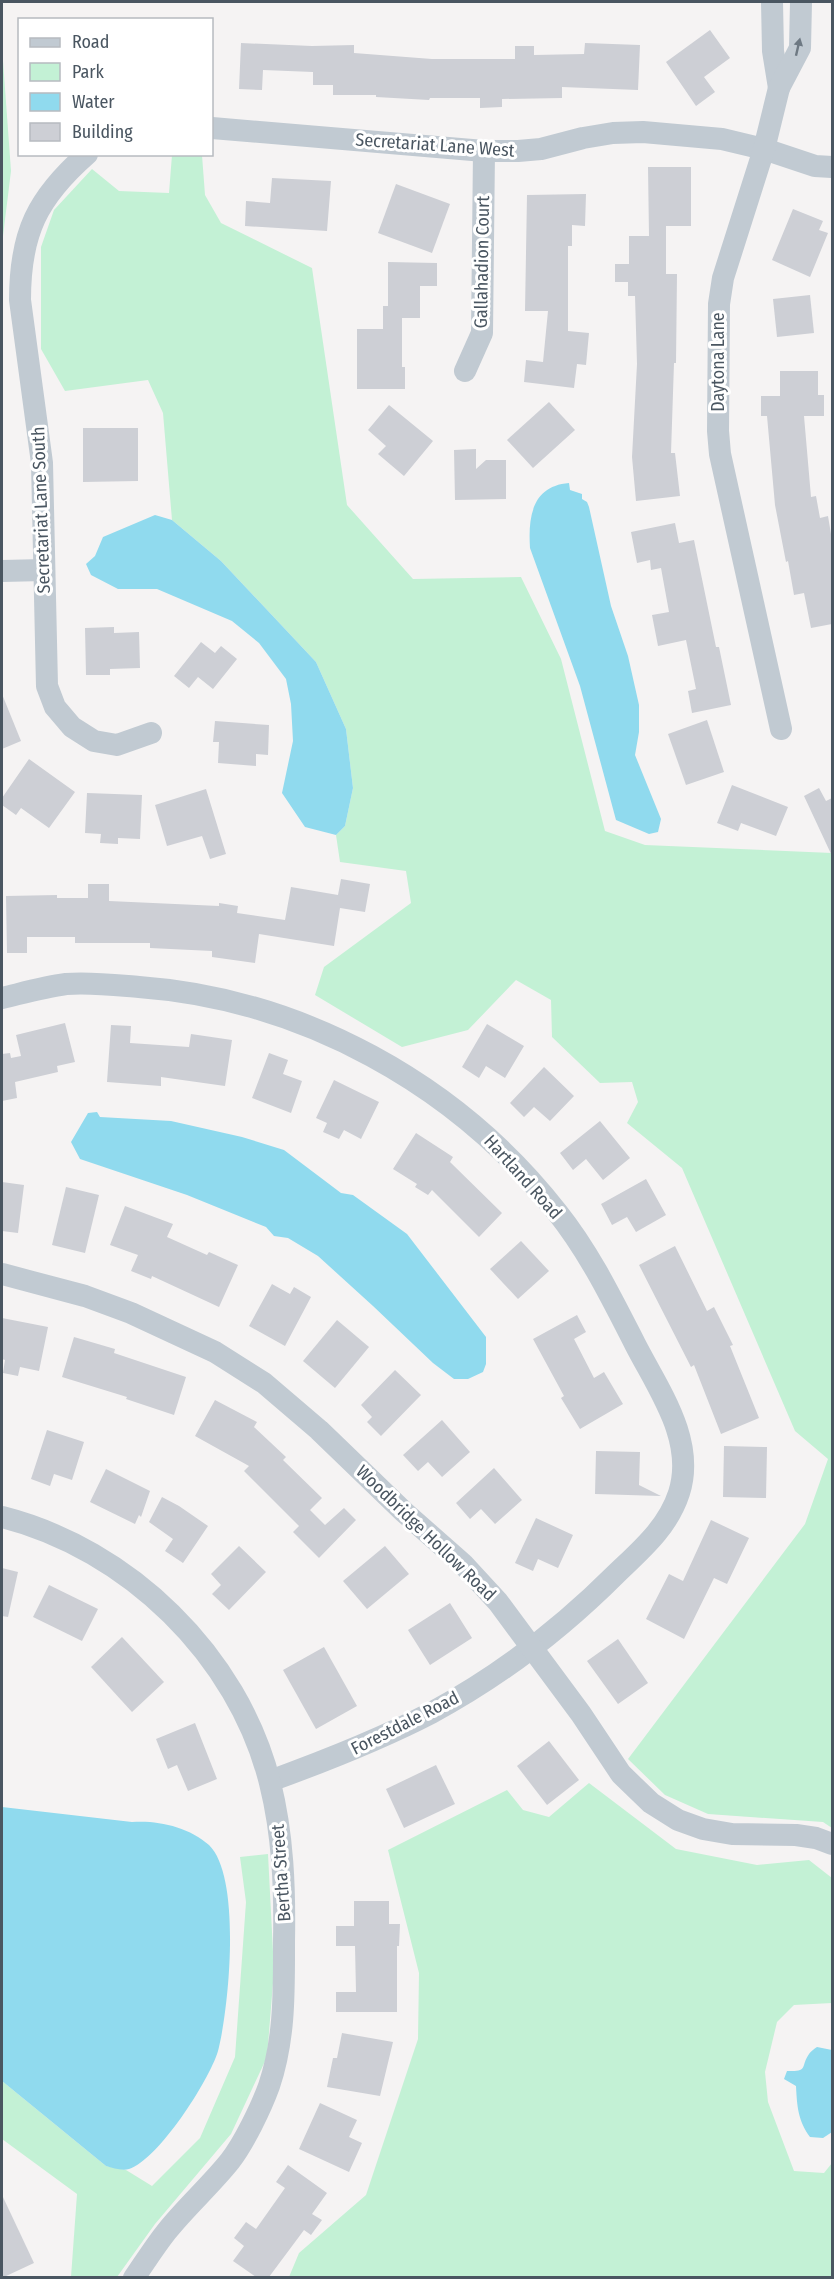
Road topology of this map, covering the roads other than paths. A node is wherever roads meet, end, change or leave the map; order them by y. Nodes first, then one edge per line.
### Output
1 (772, 2) edge
2 (801, 2) edge
3 (779, 88) junction
4 (213, 128) edge
5 (764, 149) junction
6 (484, 151) junction
7 (85, 156) edge
8 (832, 167) edge
9 (465, 371) dead end
10 (44, 570) junction
11 (2, 571) edge
12 (781, 729) dead end
13 (151, 733) dead end
14 (2, 998) edge
15 (2, 1274) edge
16 (2, 1517) edge
17 (531, 1649) junction
18 (270, 1781) junction
19 (832, 1844) edge
20 (134, 2277) edge

1 - 3 street
3 -> 2 street, Daytona Lane
3 - 5 street, Daytona Lane
4 - 6 street, Secretariat Lane West
5 - 6 street, Secretariat Lane West
5 - 8 street, Secretariat Lane West
5 - 12 street, Daytona Lane
6 - 9 street, Gallahadion Court
7 - 10 street, Secretariat Lane South
10 - 11 street
10 - 13 street, Secretariat Lane South
14 - 17 street, Hartland Road
15 - 17 street, Woodbridge Hollow Road
16 - 18 street, Bertha Street
17 - 18 street, Forestdale Road
17 - 19 street, Woodbridge Hollow Road
18 - 20 street, Bertha Street

